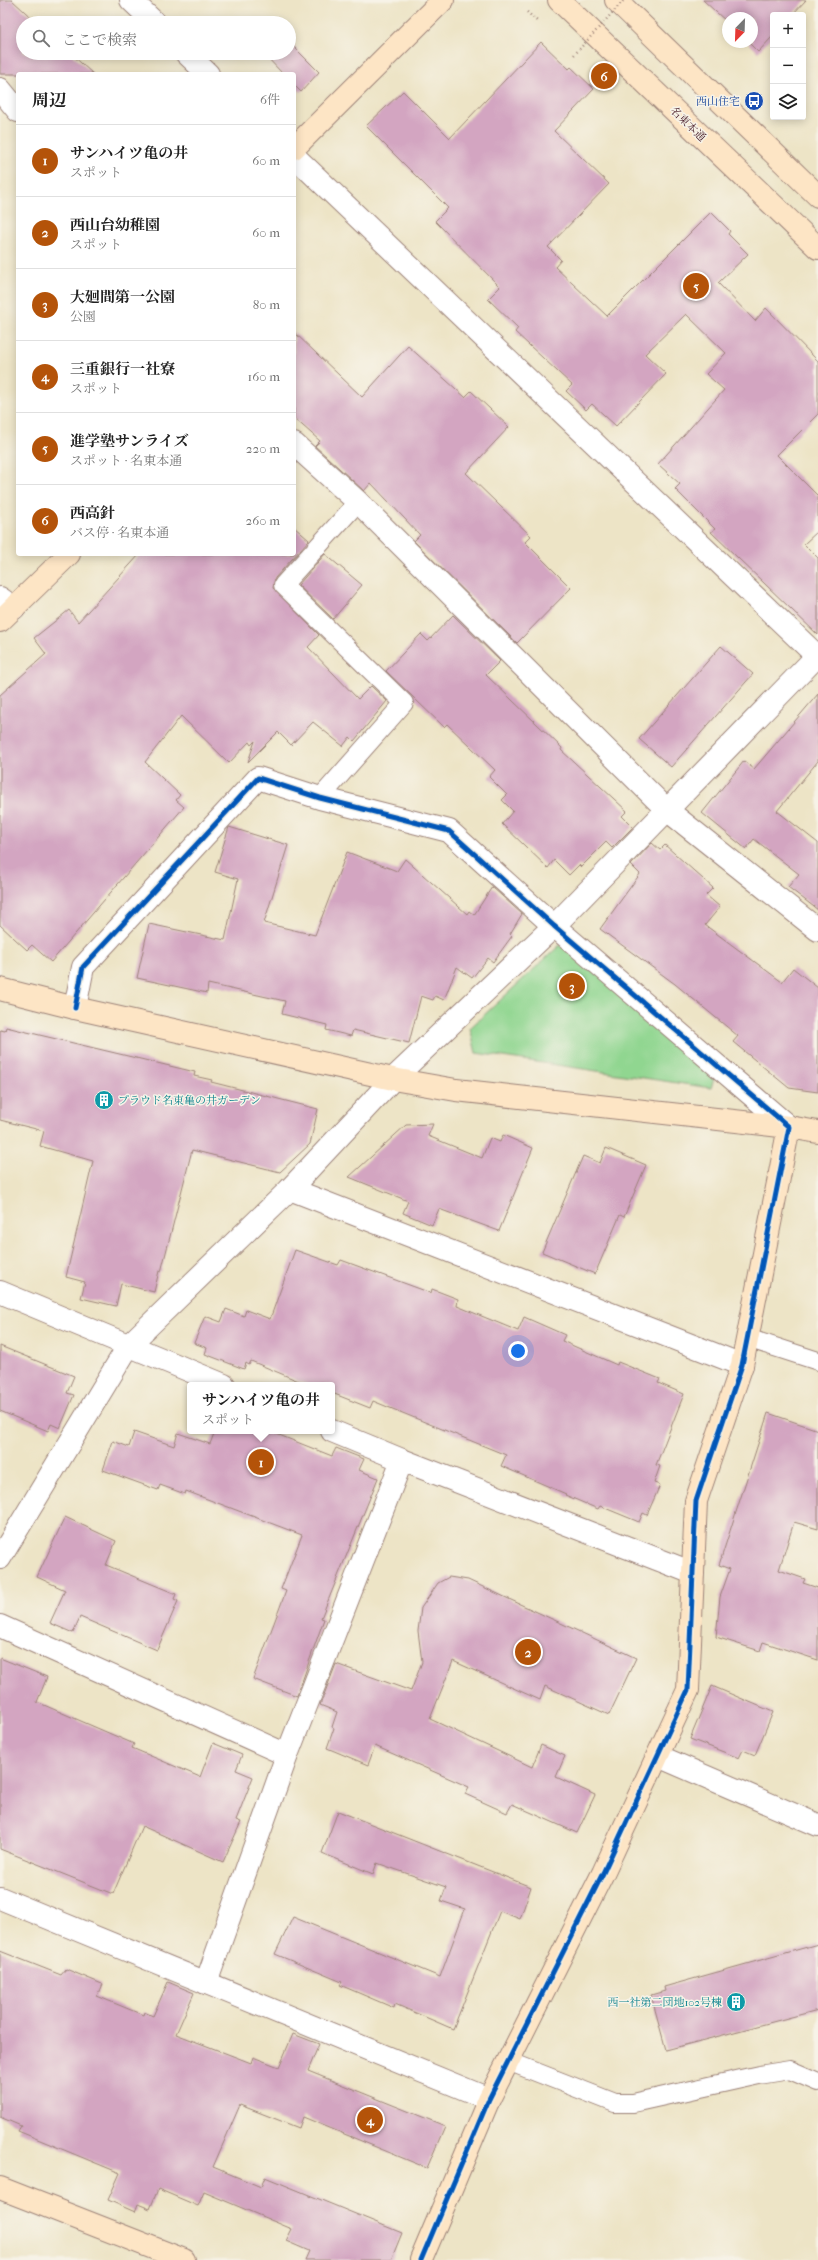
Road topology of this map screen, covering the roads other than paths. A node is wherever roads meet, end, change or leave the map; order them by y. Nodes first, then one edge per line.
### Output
1 (131, 0) edge
2 (443, 0) edge
3 (559, 0) edge
4 (616, 0) edge
5 (148, 16) edge
6 (193, 60) edge
7 (206, 72) edge
8 (0, 90) edge
9 (16, 109) edge
10 (296, 146) edge
11 (296, 158) edge
12 (818, 196) edge
13 (818, 248) edge
14 (296, 446) edge
15 (358, 502) junction
16 (67, 556) edge
17 (5, 609) edge
18 (818, 656) edge
19 (320, 798) junction
20 (666, 810) junction
21 (554, 926) junction
22 (818, 930) edge
23 (0, 989) edge
24 (75, 1008) junction
25 (393, 1079) junction
26 (789, 1127) junction
27 (818, 1132) edge
28 (290, 1189) junction
29 (0, 1292) edge
30 (747, 1338) junction
31 (130, 1345) junction
32 (818, 1361) edge
33 (742, 1366) junction
34 (217, 1382) edge
35 (335, 1432) edge
36 (402, 1460) junction
37 (0, 1558) edge
38 (693, 1573) junction
39 (0, 1626) edge
40 (287, 1755) junction
41 (658, 1756) junction
42 (818, 1825) edge
43 (0, 1898) edge
44 (206, 1983) junction
45 (508, 2061) junction
46 (818, 2082) edge
47 (489, 2099) junction
48 (0, 2188) edge
49 (184, 2260) edge
50 (421, 2260) edge

1 - 5 street
2 - 10 street
3 - 13 street, 名東本通
4 - 12 street
6 - 7 street
8 - 9 street
11 - 18 street
14 - 15 street
15 - 19 lane
15 - 20 street
16 - 17 street
18 - 20 street
19 - 21 street
19 - 24 street
20 - 21 street
20 - 22 street
21 - 25 street
21 - 26 street
23 - 24 street
24 - 25 street
25 - 26 street
25 - 28 street
26 - 27 street
26 - 30 street
28 - 31 street
28 - 33 street
29 - 31 street
30 - 32 lane
30 - 33 street
31 - 34 street
31 - 37 street
33 - 38 street
35 - 36 street
36 - 38 street
36 - 40 street
38 - 41 street
39 - 40 street
40 - 44 street
41 - 42 street
41 - 45 street
43 - 44 street
44 - 47 street
45 - 46 lane
45 - 47 street
47 - 50 street
48 - 49 street

